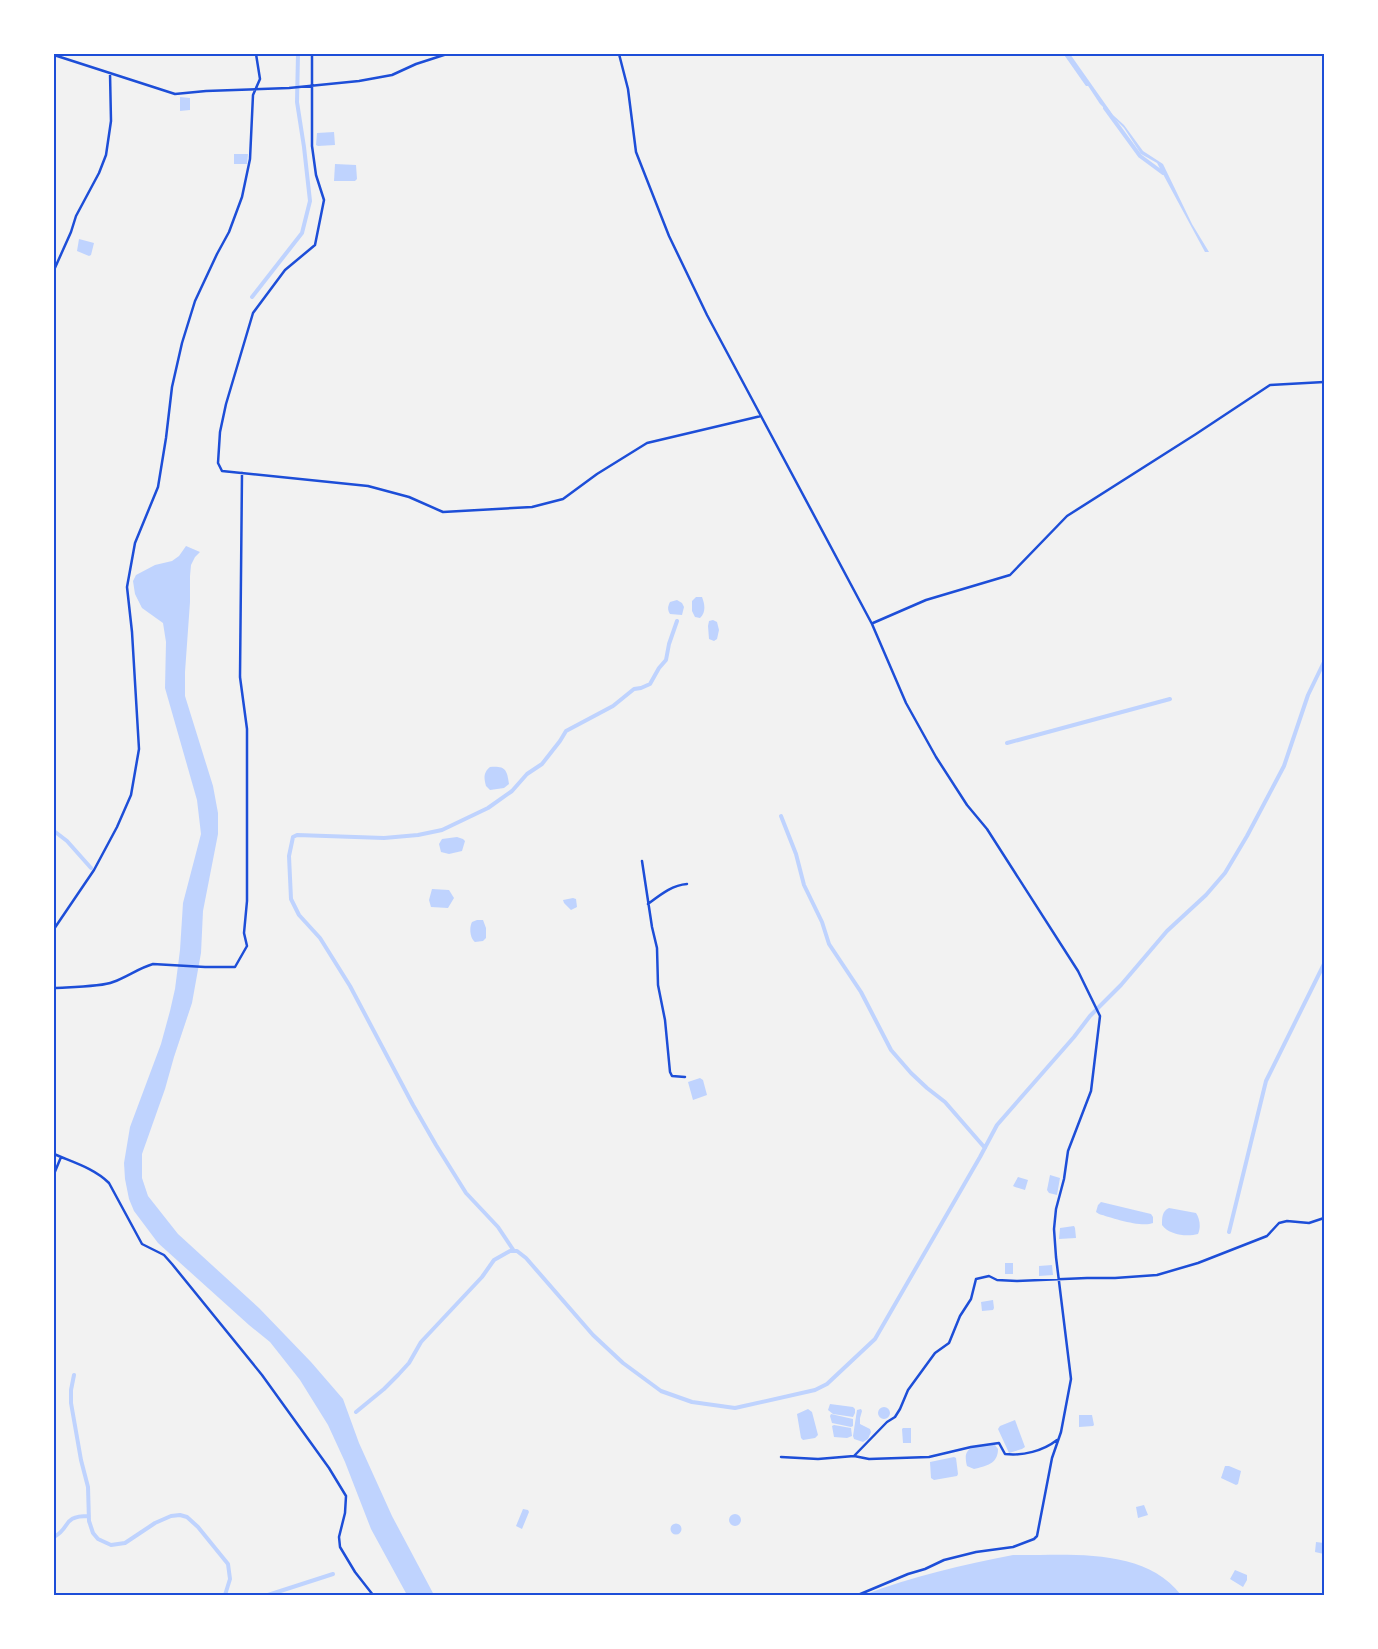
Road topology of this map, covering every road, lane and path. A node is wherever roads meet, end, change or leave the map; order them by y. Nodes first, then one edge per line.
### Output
1 (256, 54) edge
2 (312, 54) edge
3 (447, 54) edge
4 (619, 54) edge
5 (54, 55) edge
6 (110, 73) junction
7 (312, 85) junction
8 (255, 89) junction
9 (54, 270) edge
10 (1324, 382) edge
11 (761, 416) junction
12 (242, 473) junction
13 (872, 624) junction
14 (642, 861) dead end
15 (686, 884) dead end
16 (648, 904) junction
17 (54, 929) edge
18 (54, 988) edge
19 (685, 1077) dead end
20 (54, 1154) edge
21 (61, 1157) junction
22 (54, 1174) edge
23 (1324, 1218) edge
24 (1059, 1279) junction
25 (1059, 1438) junction
26 (854, 1456) junction
27 (781, 1457) dead end
28 (373, 1595) edge
29 (858, 1595) edge

1 - 8 street
2 - 7 street
3 - 7 street
4 - 11 street
5 - 6 street
6 - 8 street
6 - 9 street
7 - 8 street
7 - 12 street
8 - 17 street
10 - 13 street
11 - 12 street
11 - 13 street
12 - 18 street
13 - 24 street
14 - 16 street
15 - 16 street
16 - 19 street
20 - 21 street
21 - 22 street
21 - 28 street
23 - 24 street
24 - 25 street
24 - 26 street
25 - 26 street
25 - 29 street
26 - 27 street

